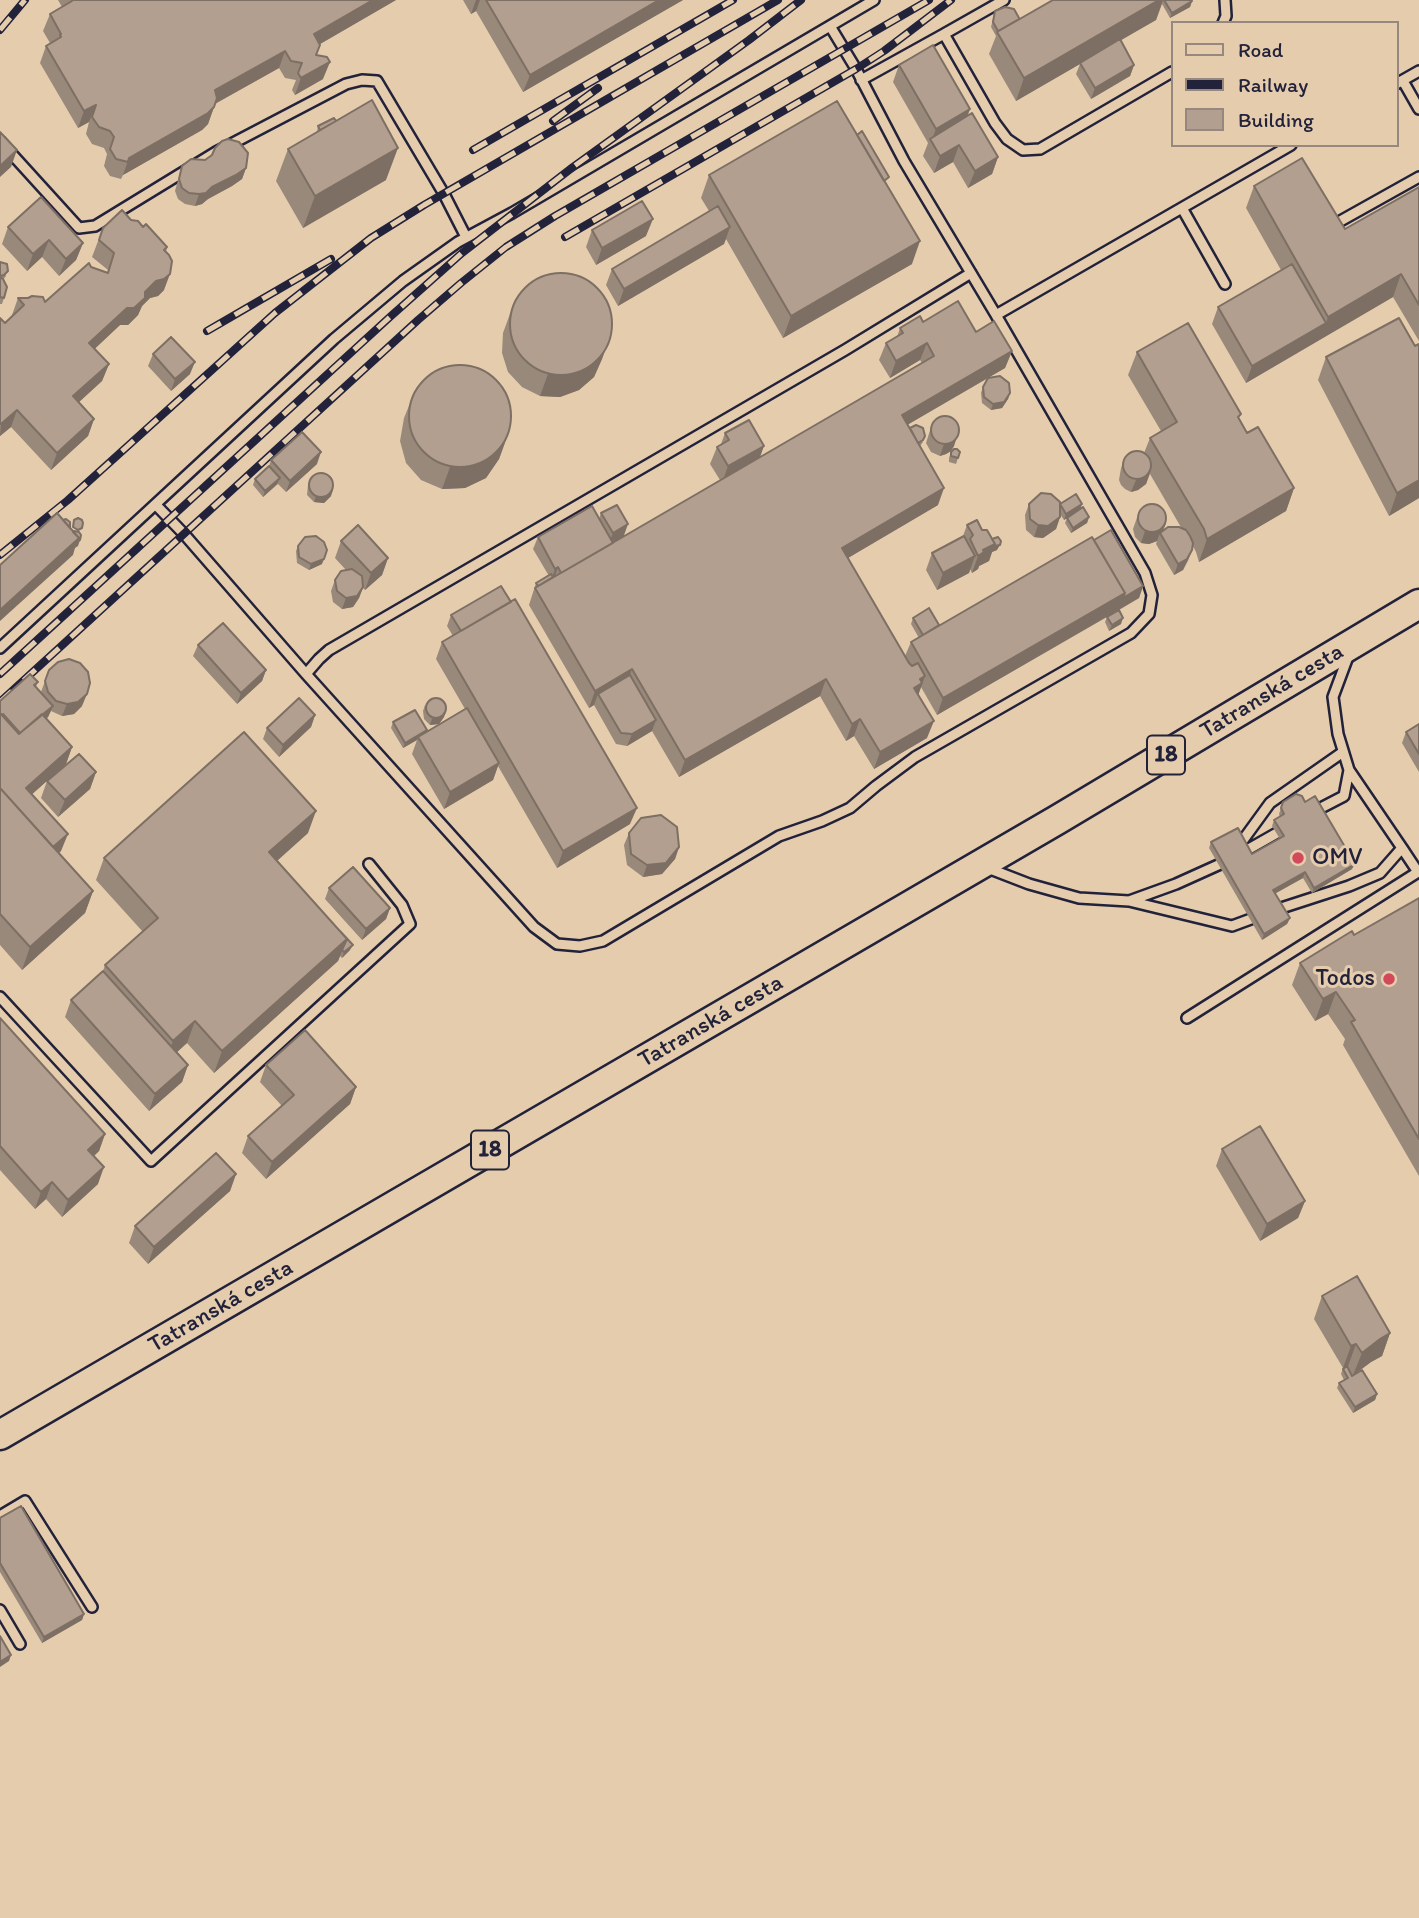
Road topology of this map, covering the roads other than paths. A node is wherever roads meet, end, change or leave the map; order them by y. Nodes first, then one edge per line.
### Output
1 (874, 0) edge
2 (1004, 0) edge
3 (1225, 0) edge
4 (1224, 21) edge
5 (830, 26) junction
6 (944, 34) junction
7 (1419, 71) edge
8 (1170, 73) edge
9 (861, 79) junction
10 (1399, 83) edge
11 (1419, 109) edge
12 (0, 141) edge
13 (1288, 147) edge
14 (1419, 177) edge
15 (1182, 208) junction
16 (1335, 224) edge
17 (466, 237) junction
18 (971, 273) junction
19 (1225, 284) dead end
20 (996, 315) junction
21 (156, 505) junction
22 (1419, 604) edge
23 (1352, 645) junction
24 (0, 648) edge
25 (306, 674) junction
26 (1343, 752) junction
27 (1349, 770) junction
28 (1317, 810) edge
29 (1277, 833) edge
30 (1402, 848) junction
31 (1228, 860) junction
32 (369, 864) dead end
33 (980, 866) junction
34 (1418, 872) edge
35 (1129, 901) junction
36 (0, 997) edge
37 (1186, 1018) dead end
38 (0, 1435) edge
39 (0, 1516) edge
40 (92, 1607) dead end
41 (0, 1610) edge
42 (20, 1644) dead end

1 - 5 lane
2 - 6 lane
3 - 4 lane
5 - 9 lane
5 - 17 lane
6 - 8 lane
6 - 9 lane
7 - 10 lane
9 - 18 lane
10 - 11 lane
12 - 17 lane
13 - 15 lane
14 - 16 lane
15 - 19 lane
15 - 20 lane
17 - 21 lane
18 - 20 lane
18 - 25 lane
20 - 25 lane
21 - 24 lane
21 - 25 lane
22 - 23 main road, Tatranská cesta / 18
23 - 26 lane
23 - 33 main road, Tatranská cesta / 18
26 - 27 lane
26 - 31 lane
27 - 28 lane
27 - 30 lane
29 - 31 lane
30 - 34 lane
30 - 35 lane
31 - 35 lane
32 - 36 lane
33 - 35 lane
33 - 38 main road, Tatranská cesta / 18
34 - 37 lane
39 - 40 lane
41 - 42 lane

